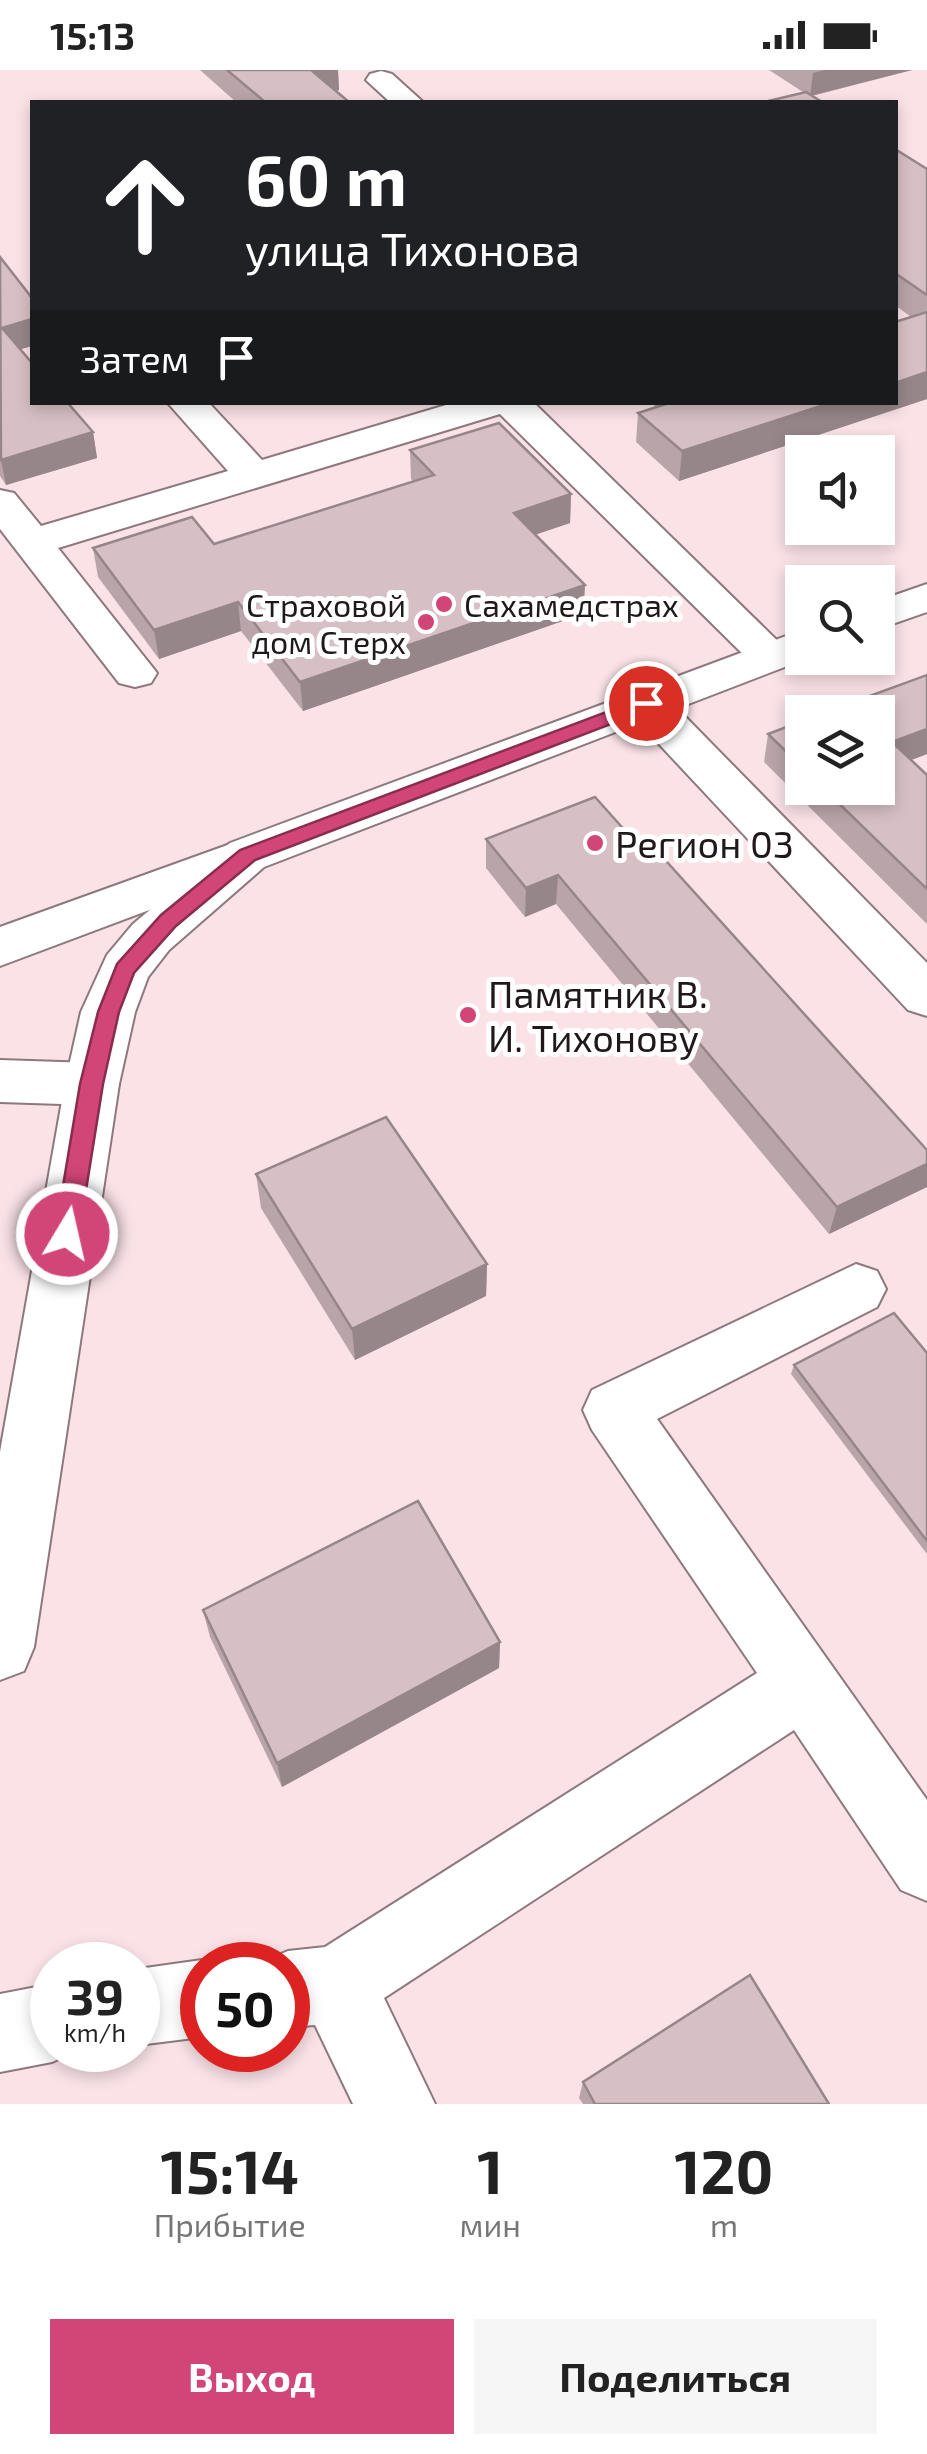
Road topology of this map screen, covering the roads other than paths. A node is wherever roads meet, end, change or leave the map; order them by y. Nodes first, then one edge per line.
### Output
1 (380, 80) dead end
2 (405, 100) edge
3 (189, 405) edge
4 (489, 405) edge
5 (513, 405) edge
6 (254, 476) junction
7 (0, 502) edge
8 (34, 542) junction
9 (927, 598) edge
10 (895, 610) edge
11 (785, 648) edge
12 (785, 651) edge
13 (135, 674) dead end
14 (646, 703) junction
15 (248, 855) junction
16 (0, 947) edge
17 (927, 996) edge
18 (0, 1080) edge
19 (92, 1084) junction
20 (856, 1289) dead end
21 (0, 1647) edge
22 (804, 1683) junction
23 (927, 1864) edge
24 (312, 1987) edge
25 (30, 2027) edge
26 (0, 2033) edge
27 (395, 2104) edge

1 - 2 main road
3 - 6 main road
4 - 6 main road
5 - 11 main road
6 - 8 main road
7 - 8 main road
8 - 13 main road
9 - 10 main road
12 - 14 main road
14 - 15 main road
14 - 17 main road
15 - 16 main road
15 - 19 main road
18 - 19 main road
19 - 21 main road
20 - 22 main road
22 - 23 main road
22 - 24 main road
24 - 27 main road
25 - 26 main road

